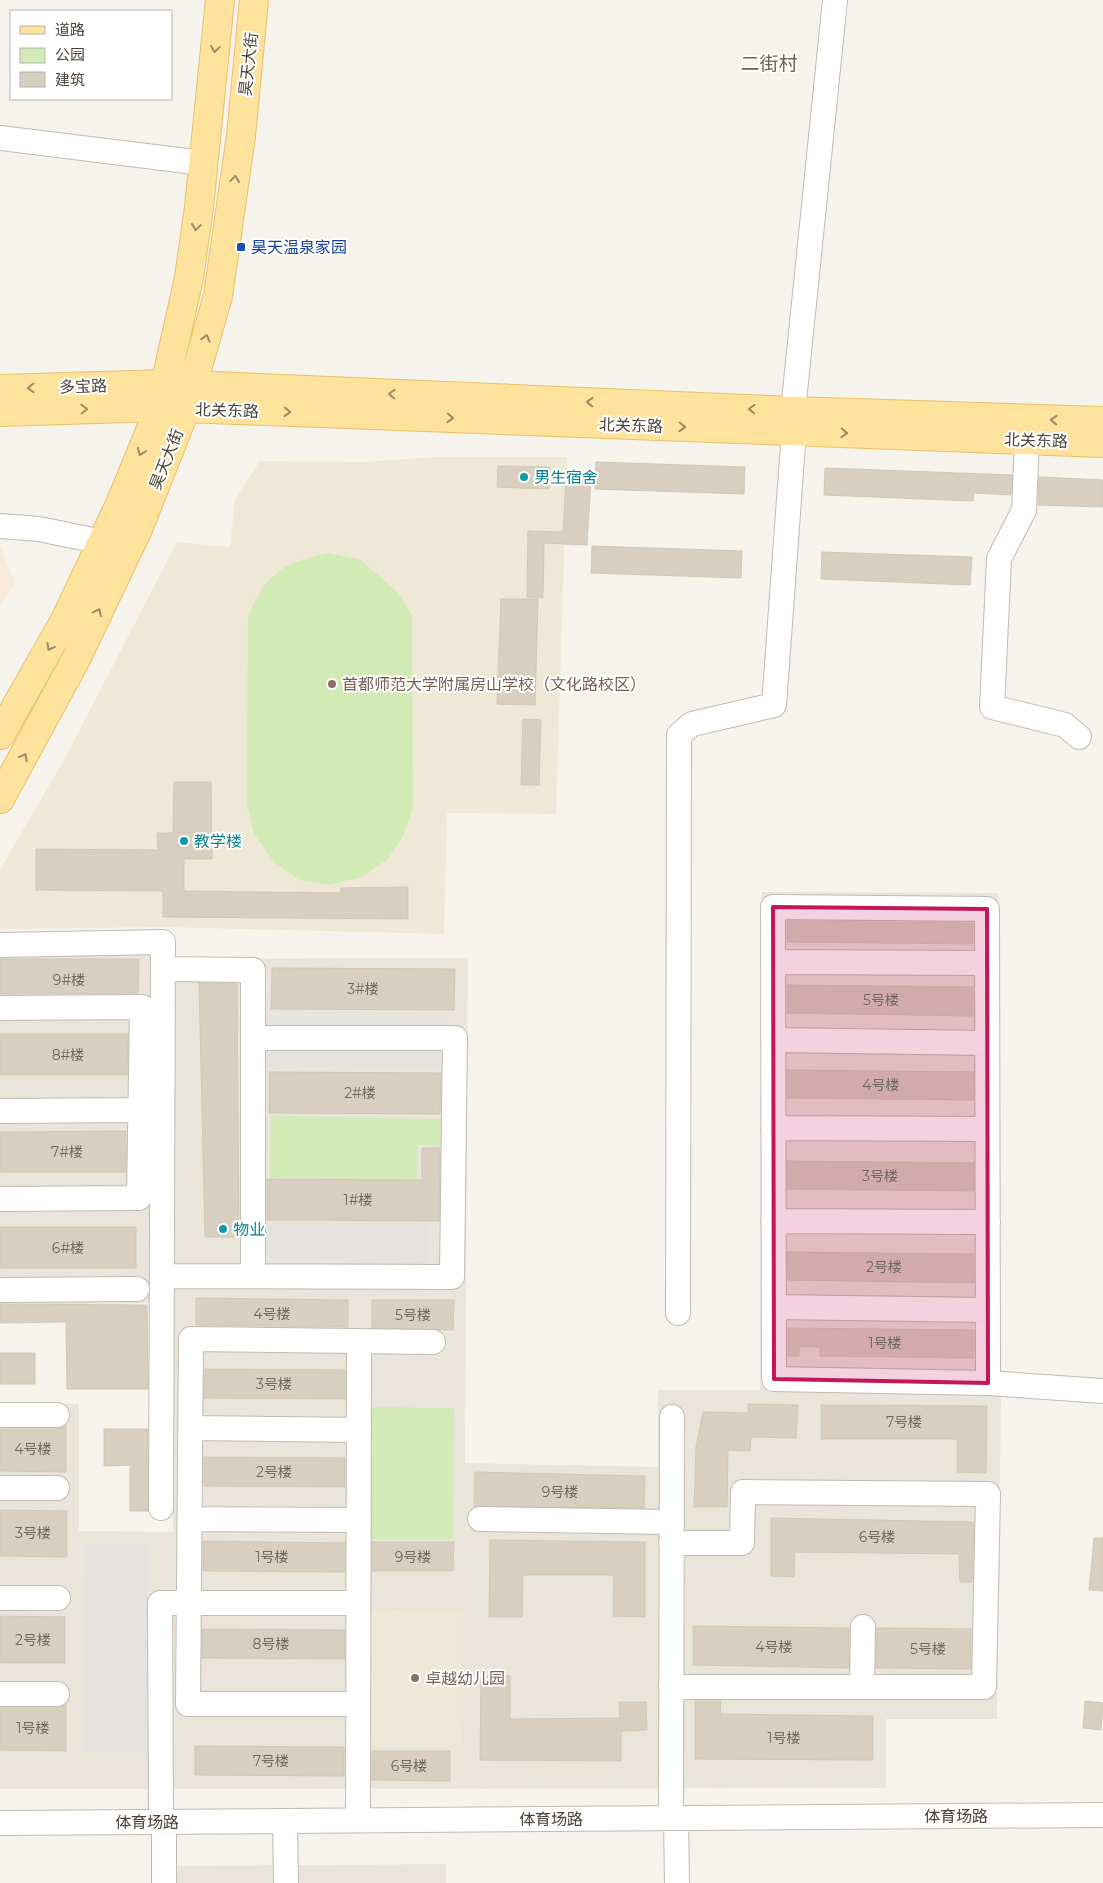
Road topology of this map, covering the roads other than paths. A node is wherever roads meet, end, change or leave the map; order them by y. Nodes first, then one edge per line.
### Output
1 (220, 0) edge
2 (254, 0) edge
3 (835, 0) edge
4 (0, 138) edge
5 (204, 163) junction
6 (0, 389) edge
7 (176, 396) junction
8 (0, 412) edge
9 (794, 421) junction
10 (1103, 421) edge
11 (1027, 440) junction
12 (1103, 443) edge
13 (0, 526) edge
14 (102, 542) junction
15 (0, 735) edge
16 (1079, 737) dead end
17 (0, 799) edge
18 (0, 945) edge
19 (773, 962) junction
20 (987, 963) junction
21 (163, 969) junction
22 (0, 1008) edge
23 (253, 1038) junction
24 (773, 1040) junction
25 (987, 1043) junction
26 (140, 1110) junction
27 (0, 1111) edge
28 (773, 1128) junction
29 (987, 1129) junction
30 (0, 1199) edge
31 (773, 1221) junction
32 (988, 1222) junction
33 (162, 1276) junction
34 (253, 1276) junction
35 (137, 1289) dead end
36 (0, 1290) edge
37 (774, 1307) junction
38 (988, 1310) junction
39 (678, 1313) dead end
40 (359, 1342) junction
41 (433, 1342) dead end
42 (988, 1383) junction
43 (1103, 1391) edge
44 (0, 1415) edge
45 (57, 1415) dead end
46 (672, 1417) dead end
47 (190, 1428) junction
48 (359, 1430) junction
49 (0, 1488) edge
50 (57, 1488) dead end
51 (161, 1508) dead end
52 (190, 1519) junction
53 (480, 1519) dead end
54 (359, 1520) junction
55 (671, 1532) junction
56 (0, 1598) edge
57 (58, 1598) dead end
58 (358, 1603) junction
59 (863, 1628) dead end
60 (671, 1687) junction
61 (862, 1687) junction
62 (0, 1694) edge
63 (57, 1694) dead end
64 (358, 1704) junction
65 (1103, 1815) edge
66 (674, 1818) junction
67 (358, 1820) junction
68 (285, 1821) junction
69 (162, 1822) junction
70 (0, 1823) edge
71 (164, 1883) edge
72 (286, 1883) edge
73 (677, 1883) edge

1 -> 5 main road, 昊天大街
7 -> 2 main road, 昊天大街
3 - 9 street
4 - 5 street
5 -> 7 main road, 昊天大街
7 -> 6 main road, 多宝路
8 -> 7 main road, 多宝路
7 - 9 main road, 北关东路
7 -> 14 main road, 昊天大街
17 -> 7 main road, 昊天大街
10 -> 9 main road, 北关东路
9 -> 11 main road, 北关东路
9 - 39 street
11 - 12 main road, 北关东路
11 - 16 street
13 - 14 street
14 -> 15 main road, 昊天大街
18 - 21 street
19 - 20 street
19 - 20 street
19 - 24 street
20 - 25 street
21 - 23 street
21 - 33 street
22 - 26 street
23 - 34 street
23 - 34 street
24 - 25 street
24 - 28 street
25 - 29 street
26 - 27 street
26 - 30 street
28 - 29 street
28 - 31 street
29 - 32 street
31 - 32 street
31 - 37 street
32 - 38 street
33 - 34 street
33 - 51 street
35 - 36 street
37 - 38 street
37 - 42 street
38 - 42 street
40 - 41 street
40 - 47 street
40 - 48 street
42 - 43 street
44 - 45 street
46 - 55 street
47 - 48 street
47 - 52 street
48 - 54 street
49 - 50 street
52 - 54 street
52 - 64 street
53 - 55 street
54 - 58 street
55 - 60 street
55 - 61 street
56 - 57 street
58 - 64 street
58 - 69 street
59 - 61 street
60 - 61 street
60 - 66 street
62 - 63 street
64 - 67 street
65 - 66 street, 体育场路
66 - 67 street, 体育场路
66 - 73 street
67 - 68 street, 体育场路
68 - 69 street, 体育场路
68 - 72 street
69 - 70 street, 体育场路
69 - 71 street

